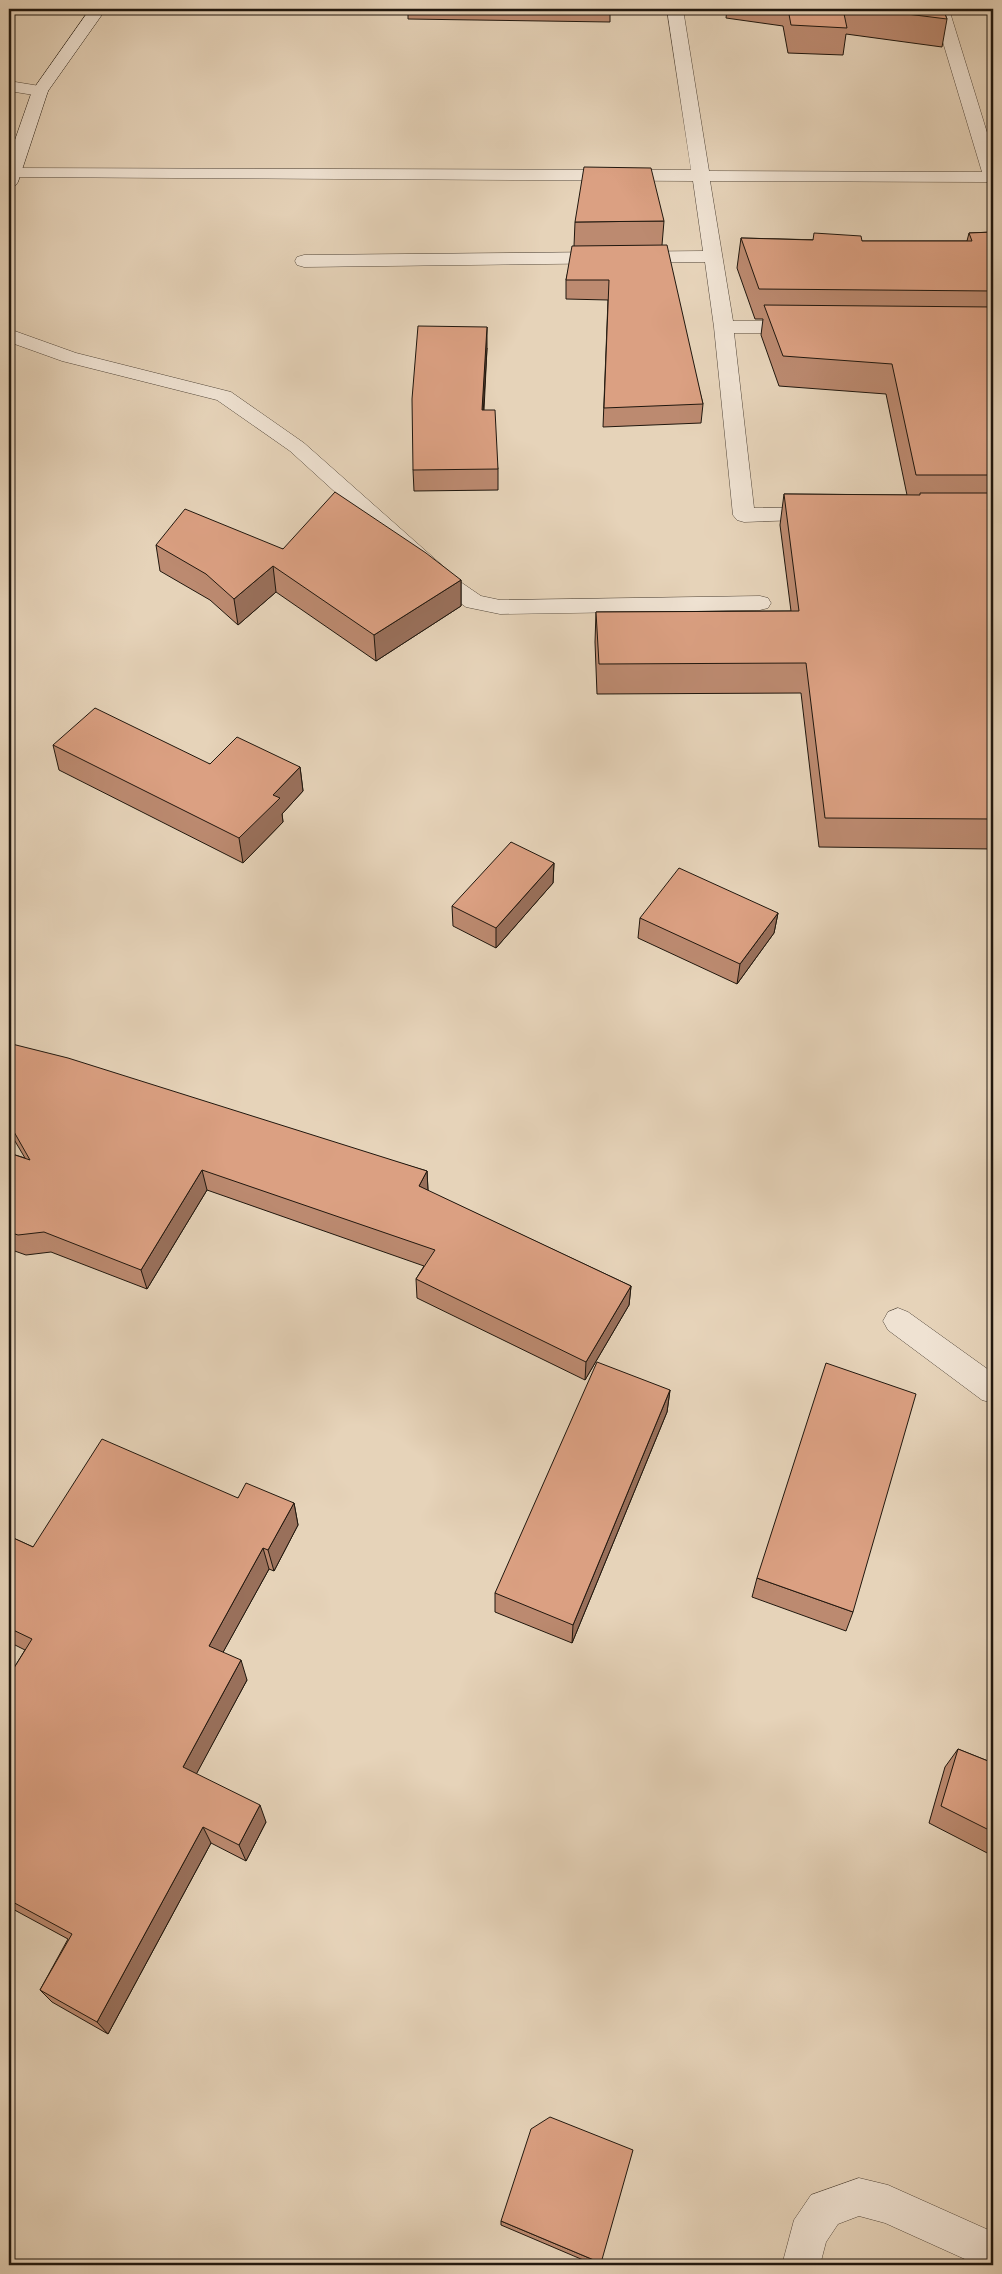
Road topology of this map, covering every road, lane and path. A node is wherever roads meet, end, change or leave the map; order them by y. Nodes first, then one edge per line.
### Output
1 (98, 9) edge
2 (676, 9) edge
3 (941, 9) edge
4 (9, 86) edge
5 (40, 91) junction
6 (700, 176) junction
7 (10, 178) edge
8 (993, 178) edge
9 (712, 256) junction
10 (304, 261) dead end
11 (724, 327) junction
12 (814, 327) edge
13 (9, 336) edge
14 (844, 514) edge
15 (760, 603) dead end
16 (898, 1321) dead end
17 (993, 1390) edge
18 (993, 2252) edge
19 (802, 2265) edge

1 - 5 street
2 - 6 street
3 - 8 street
4 - 5 street
5 - 7 street
6 - 7 street
6 - 8 street
6 - 9 street
9 - 10 street
9 - 11 street
11 - 12 street
11 - 14 street
13 - 15 street
16 - 17 street
18 - 19 street

